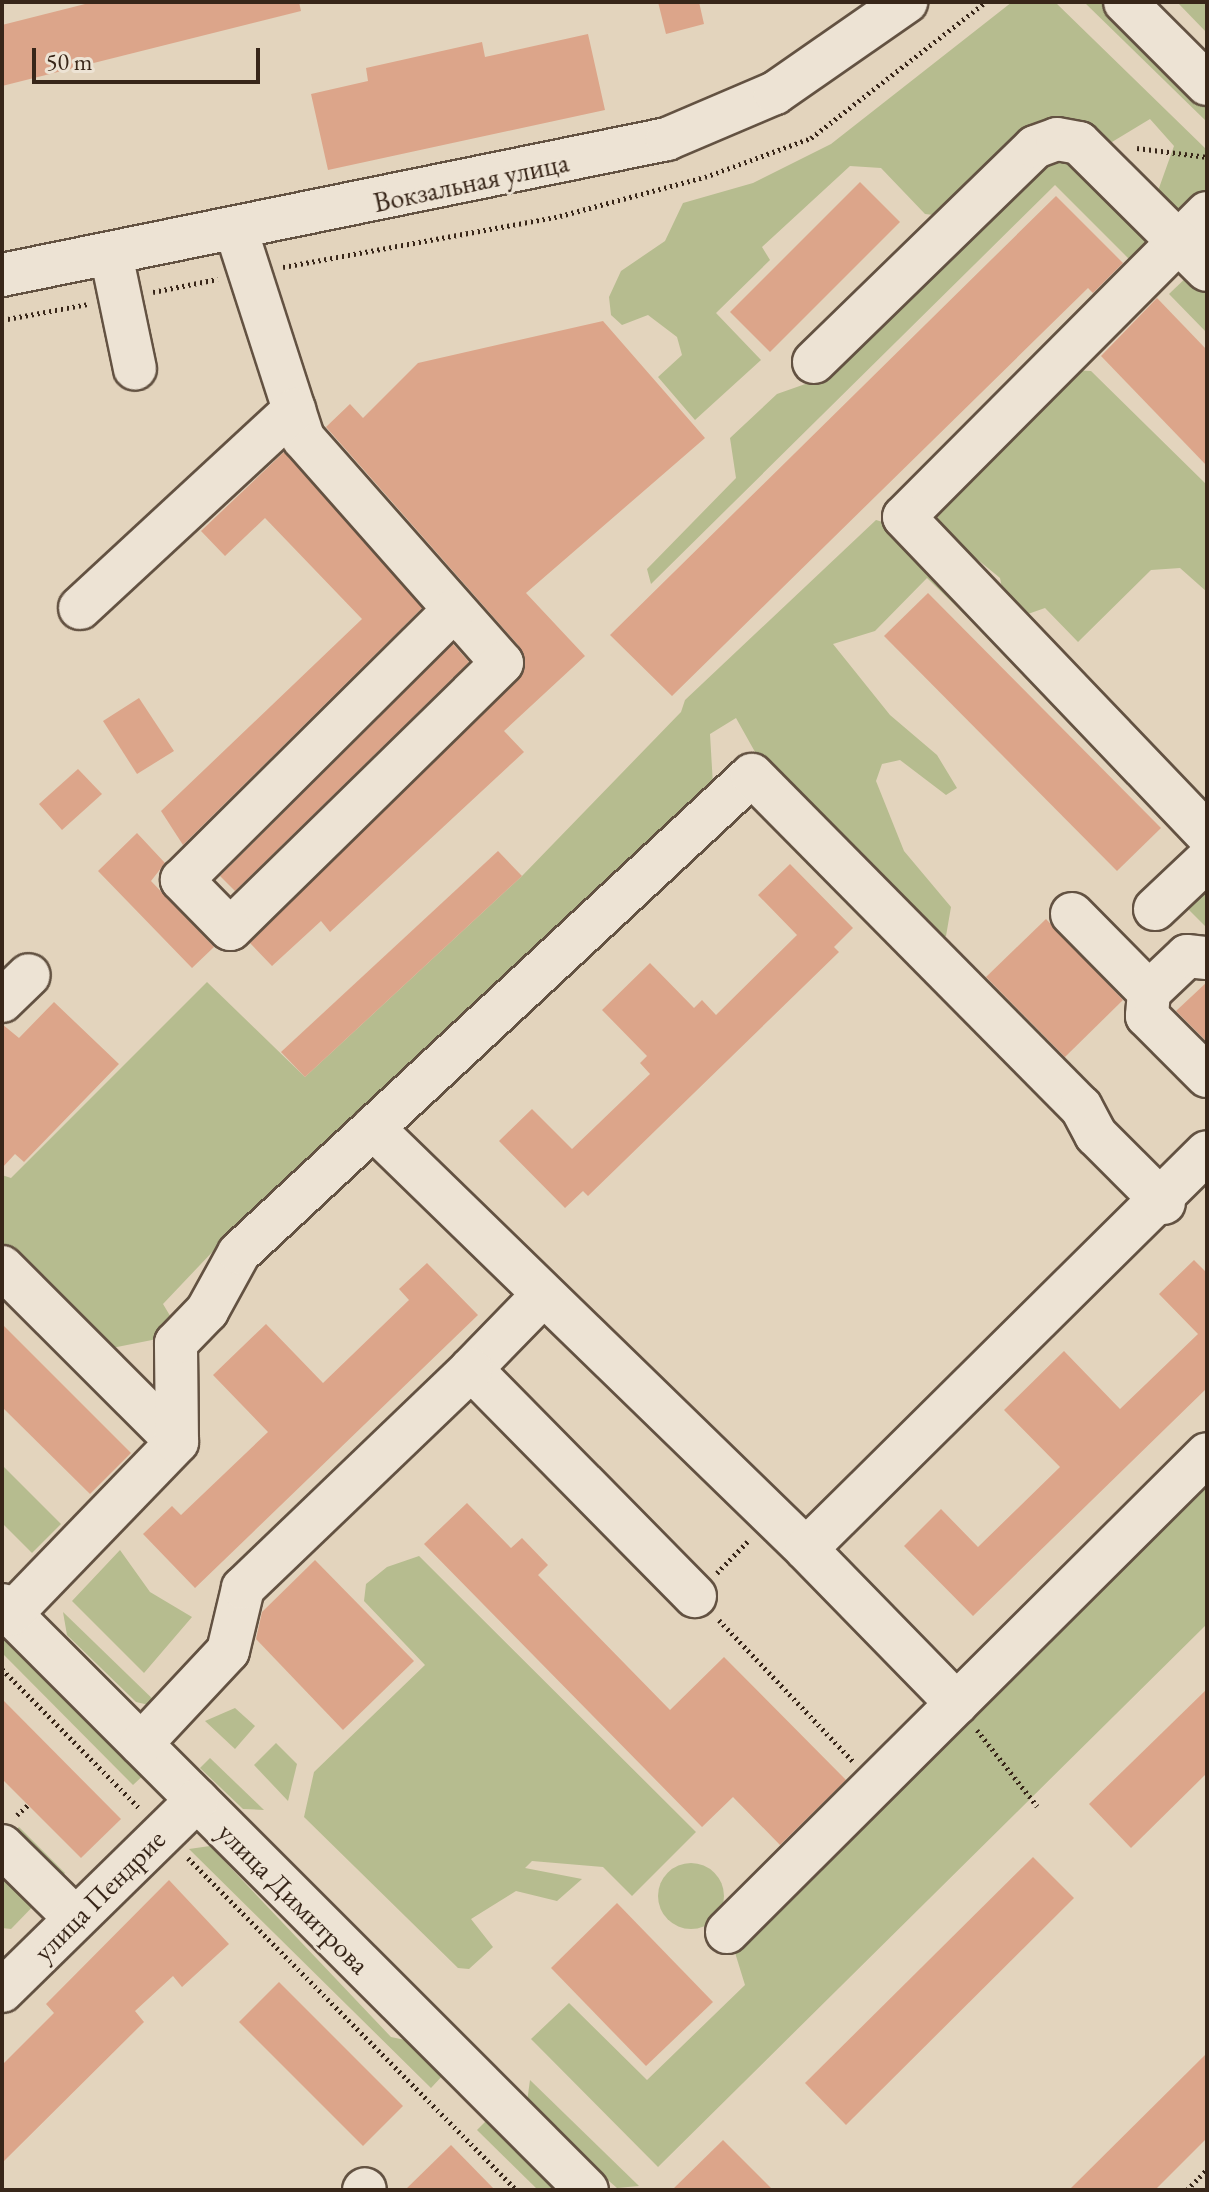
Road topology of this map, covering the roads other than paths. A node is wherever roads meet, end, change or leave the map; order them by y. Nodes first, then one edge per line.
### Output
1 (906, 2) edge
2 (1125, 2) edge
3 (1207, 84) edge
4 (236, 230) junction
5 (1198, 242) edge
6 (111, 254) junction
7 (2, 275) edge
8 (814, 362) dead end
9 (135, 369) dead end
10 (294, 410) junction
11 (80, 608) dead end
12 (453, 611) junction
13 (1207, 834) edge
14 (1207, 860) edge
15 (1155, 909) dead end
16 (1072, 914) dead end
17 (1207, 958) edge
18 (1149, 992) junction
19 (1207, 1076) edge
20 (373, 1128) junction
21 (1207, 1152) edge
22 (1164, 1203) junction
23 (2, 1267) edge
24 (542, 1296) junction
25 (471, 1369) junction
26 (177, 1442) junction
27 (1207, 1454) edge
28 (806, 1549) junction
29 (695, 1596) road end
30 (7, 1610) edge
31 (957, 1704) junction
32 (141, 1744) junction
33 (197, 1800) junction
34 (2, 1846) edge
35 (75, 1918) junction
36 (727, 1932) dead end
37 (2, 1991) edge
38 (587, 2190) edge

1 - 4 street, Вокзальная улица
2 - 3 street
4 - 6 street, Вокзальная улица
4 - 10 street
5 - 8 street
5 - 13 street
6 - 7 street, Вокзальная улица
6 - 9 street
10 - 11 street
10 - 12 street
12 - 12 street
14 - 15 street
16 - 18 street
17 - 18 street
18 - 19 street
20 - 22 street
20 - 24 street
20 - 26 street
21 - 22 street
22 - 28 street
23 - 26 street
24 - 25 street
24 - 28 street
25 - 29 street
25 - 32 street
26 - 30 street
27 - 31 street
28 - 31 street
30 - 32 street, улица Димитрова
31 - 36 street
32 - 33 street, улица Димитрова
33 - 35 street, улица Пендрие
33 - 38 street, улица Димитрова
34 - 35 street
35 - 37 street, улица Пендрие

